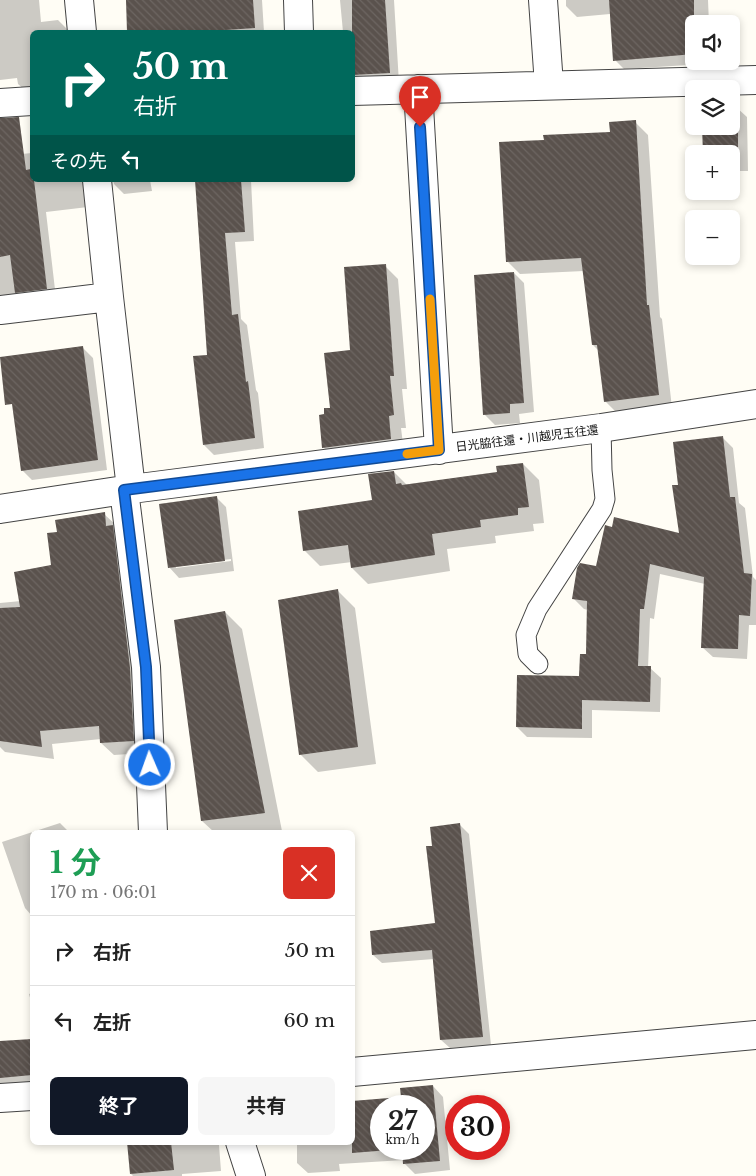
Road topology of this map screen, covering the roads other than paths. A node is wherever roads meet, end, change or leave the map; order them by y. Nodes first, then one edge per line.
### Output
1 (79, 0) edge
2 (298, 0) edge
3 (543, 0) edge
4 (82, 30) edge
5 (299, 30) edge
6 (756, 80) edge
7 (549, 85) junction
8 (418, 89) junction
9 (355, 91) edge
10 (30, 101) edge
11 (0, 104) edge
12 (97, 182) edge
13 (109, 297) junction
14 (0, 310) edge
15 (756, 404) edge
16 (601, 428) junction
17 (439, 450) junction
18 (127, 490) junction
19 (0, 509) edge
20 (538, 664) dead end
21 (153, 830) edge
22 (756, 1035) edge
23 (355, 1072) edge
24 (30, 1096) edge
25 (0, 1098) edge
26 (241, 1145) edge
27 (251, 1176) edge

1 - 4 street
2 - 5 street
3 - 7 street
6 - 7 street
7 - 8 street
8 - 9 street
8 - 17 street
10 - 11 street
12 - 13 street
13 - 14 street
13 - 18 street
15 - 16 street, 日光脇往還・川越児玉往還
16 - 17 street, 日光脇往還・川越児玉往還
16 - 20 lane
17 - 18 street, 日光脇往還・川越児玉往還
18 - 19 street, 日光脇往還・川越児玉往還
18 - 21 street
22 - 23 street
24 - 25 street
26 - 27 street

